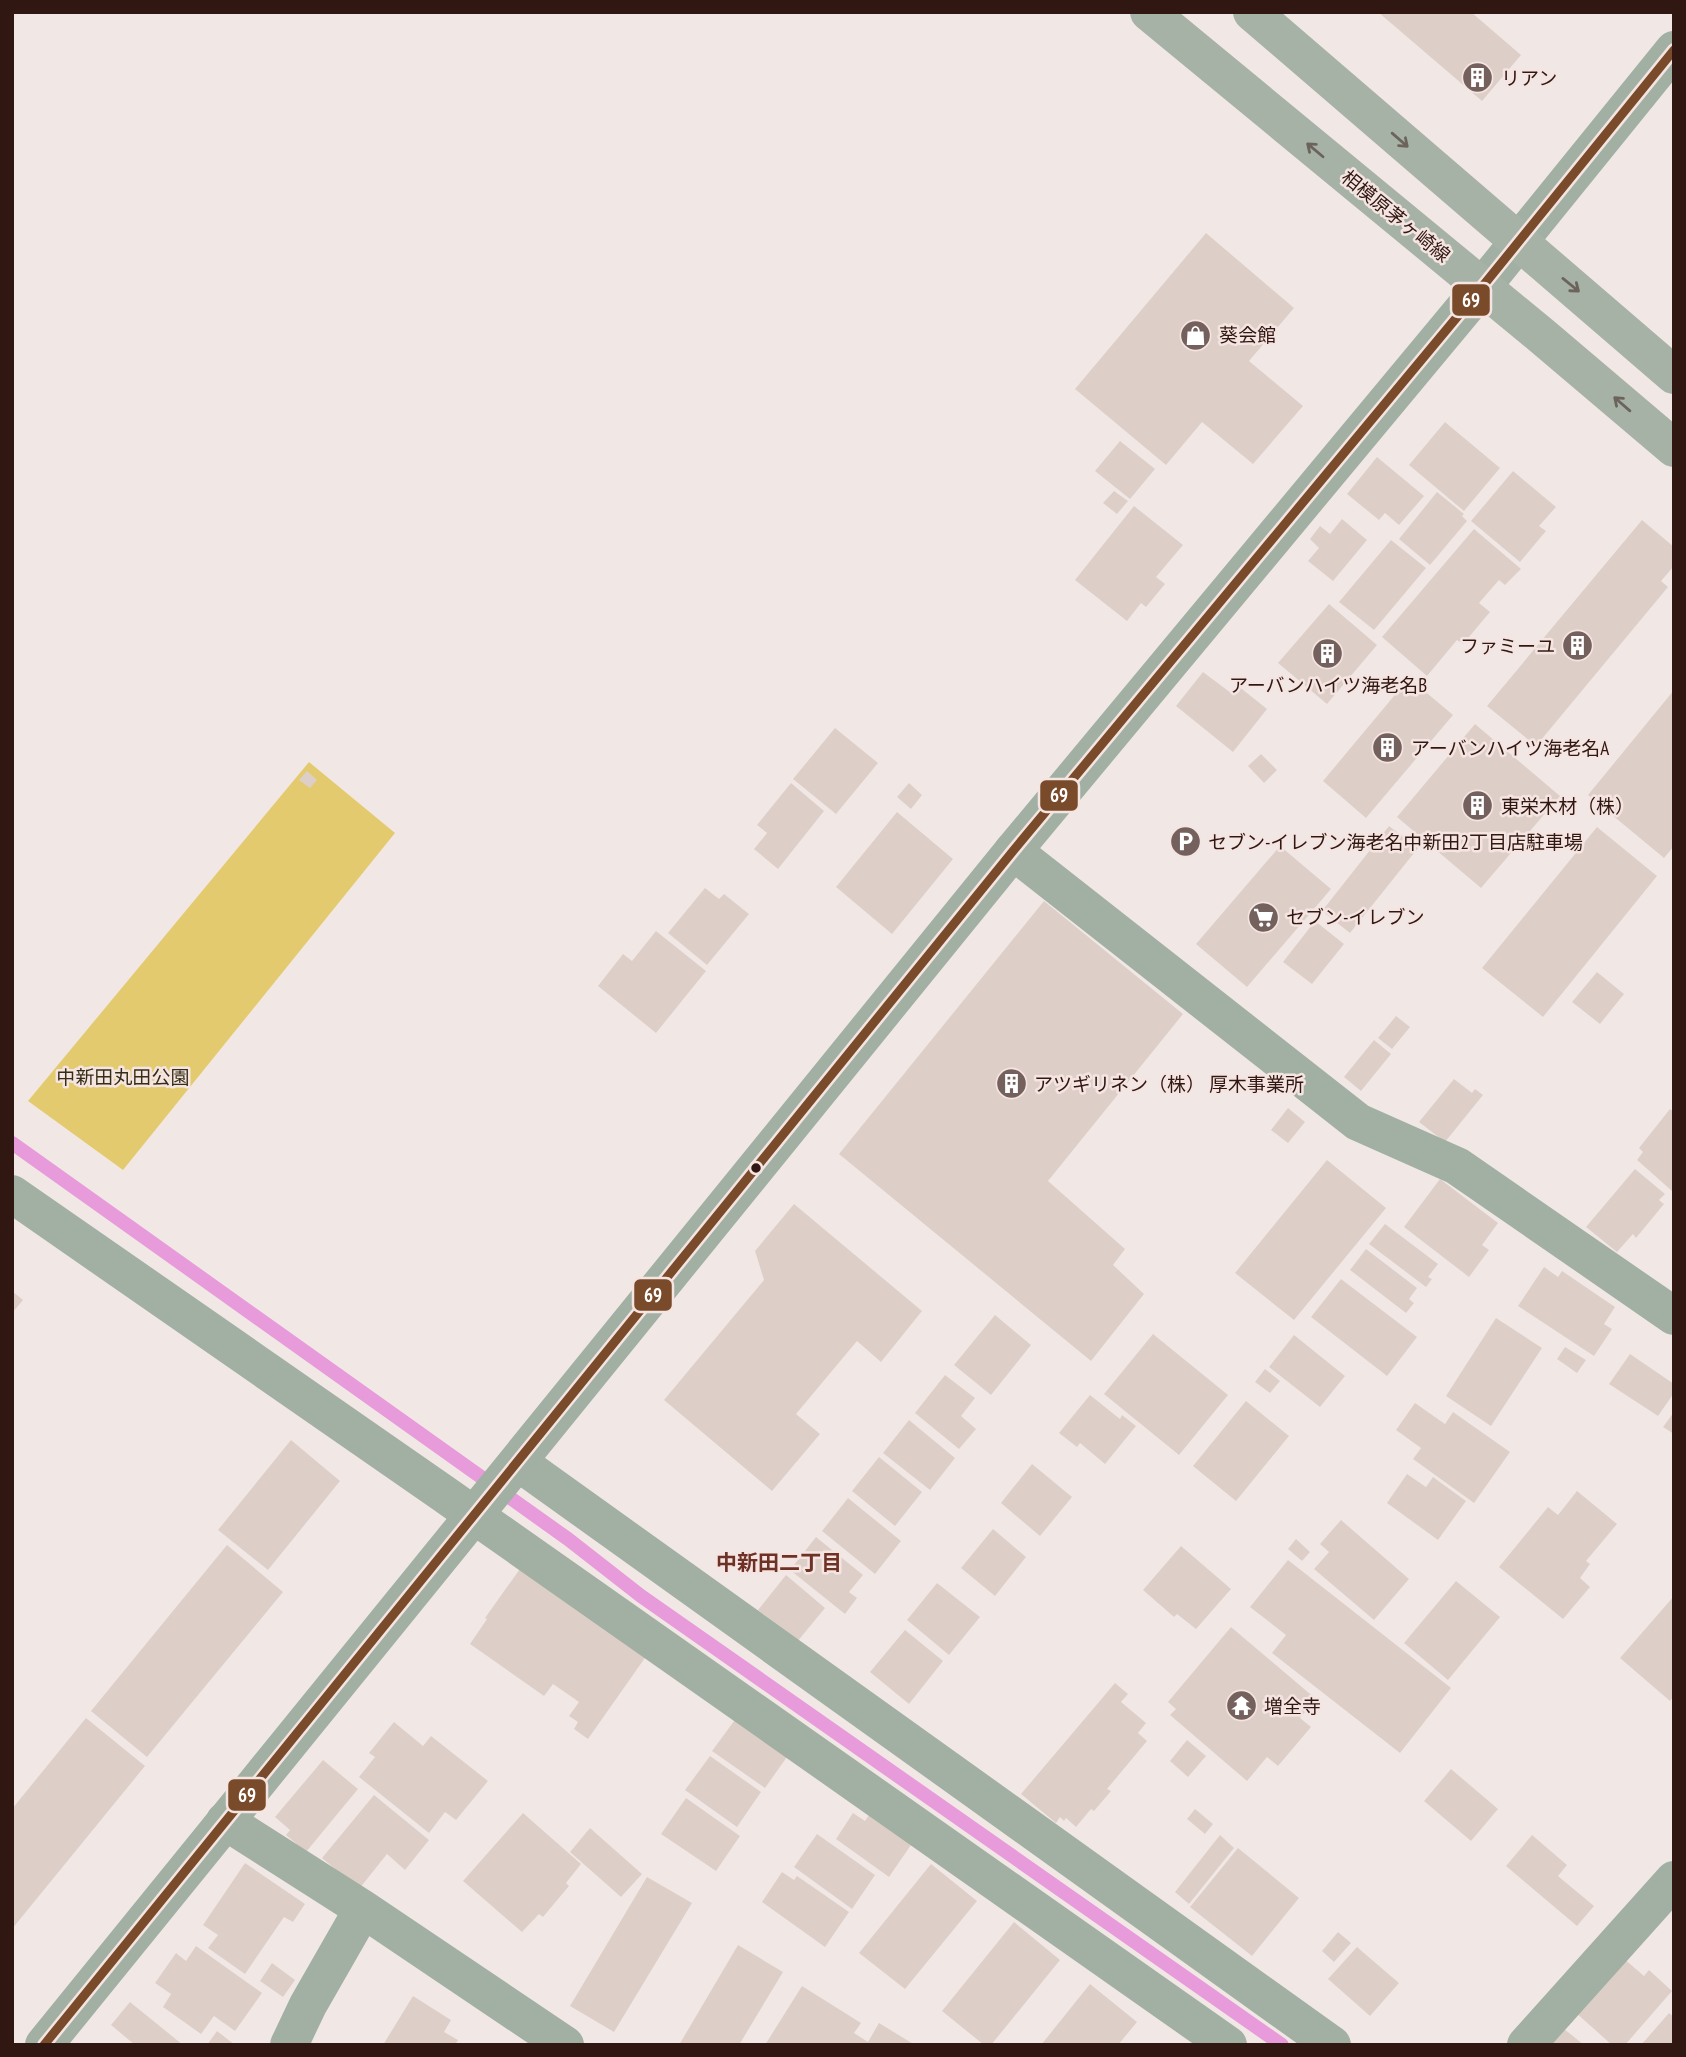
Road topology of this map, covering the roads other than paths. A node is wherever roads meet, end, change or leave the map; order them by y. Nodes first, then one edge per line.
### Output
1 (1149, 12) edge
2 (1252, 12) edge
3 (1674, 50) edge
4 (1518, 242) junction
5 (1482, 287) junction
6 (1674, 375) edge
7 (1674, 448) edge
8 (1013, 851) junction
9 (12, 1194) edge
10 (1674, 1315) edge
11 (516, 1465) junction
12 (479, 1509) junction
13 (225, 1821) junction
14 (1674, 1880) edge
15 (363, 1909) junction
16 (44, 2045) edge
17 (289, 2045) edge
18 (565, 2045) edge
19 (1228, 2045) edge
20 (1332, 2045) edge
21 (1526, 2045) edge

5 -> 1 main road, 相模原茅ヶ崎線
2 -> 4 main road
3 - 4 street
4 - 5 street
4 -> 6 main road
7 -> 5 main road, 相模原茅ヶ崎線
5 - 8 street
8 - 10 street
8 - 11 street
9 - 12 street
11 - 12 street
11 - 20 street
12 - 13 street
12 - 19 street
13 - 15 street
13 - 16 street
14 - 21 street
15 - 17 street
15 - 18 street

